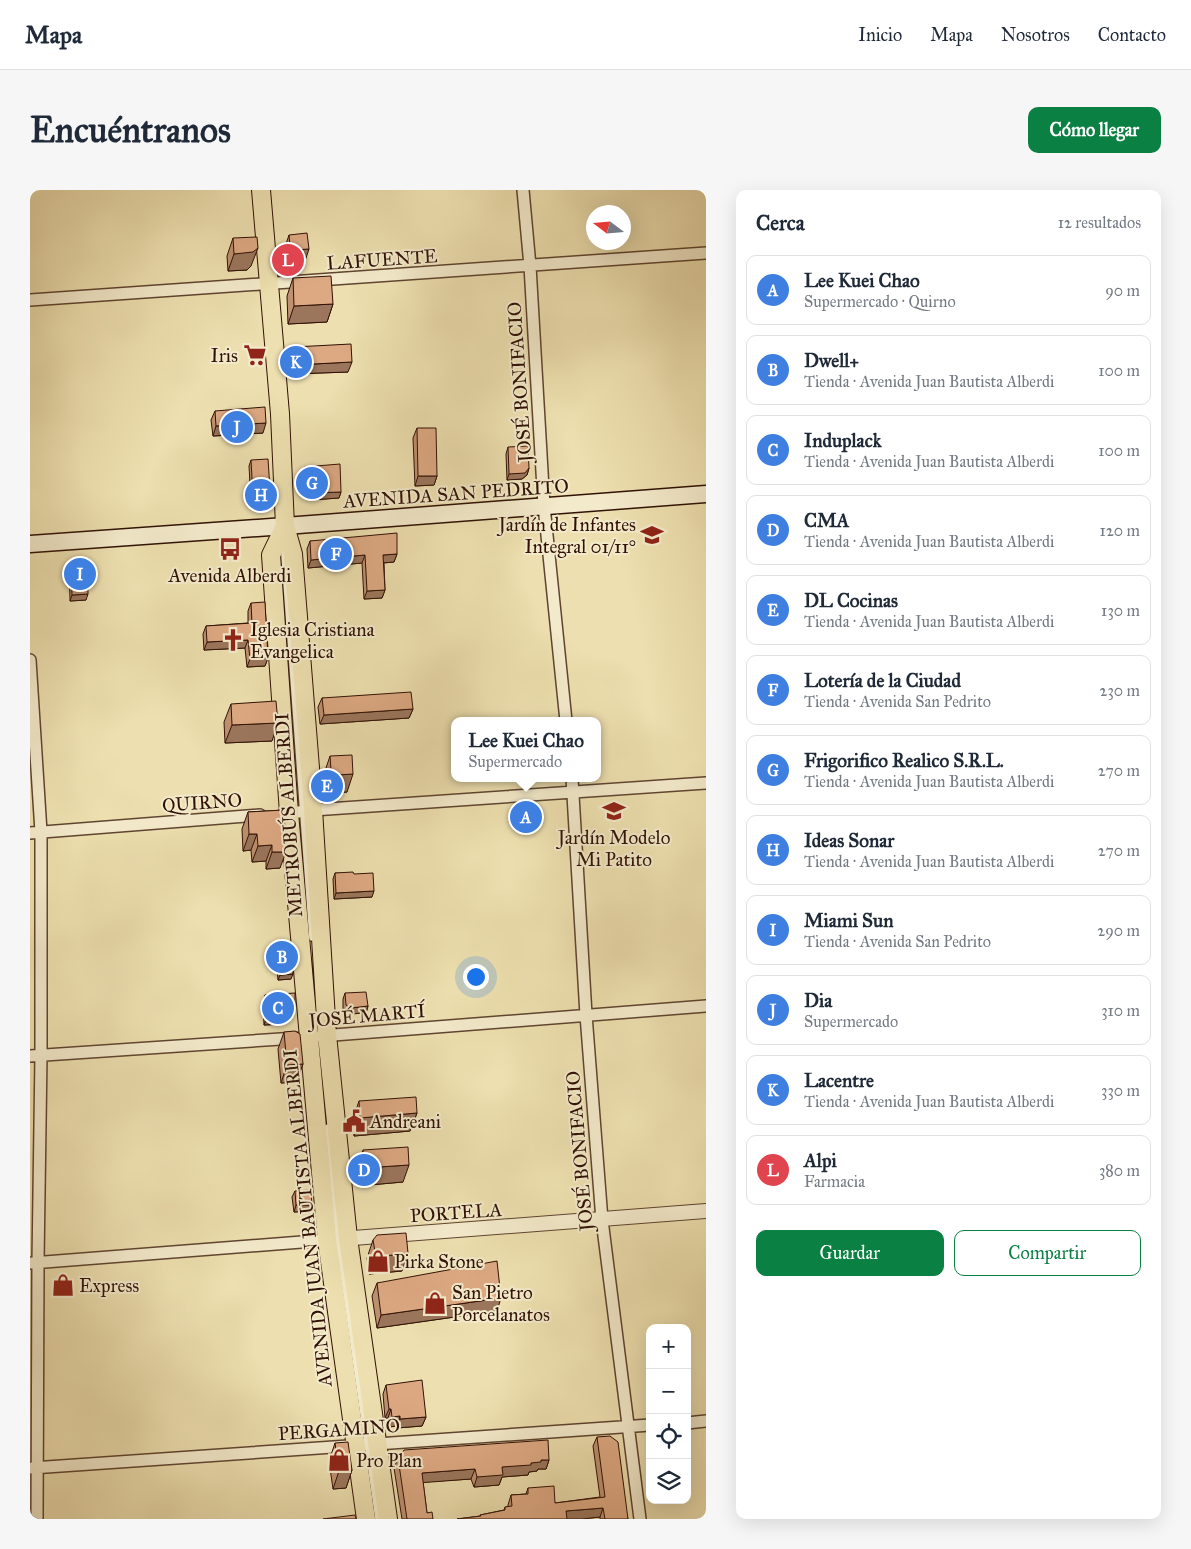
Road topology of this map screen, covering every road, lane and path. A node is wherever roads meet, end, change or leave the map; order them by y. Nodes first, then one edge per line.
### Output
1 (261, 190) edge
2 (523, 190) edge
3 (706, 253) edge
4 (530, 266) junction
5 (269, 284) junction
6 (30, 300) edge
7 (706, 494) edge
8 (544, 506) junction
9 (285, 526) junction
10 (30, 544) edge
11 (30, 660) edge
12 (566, 717) edge
13 (573, 782) edge
14 (706, 783) edge
15 (574, 792) junction
16 (302, 811) junction
17 (36, 833) edge
18 (313, 948) dead end
19 (706, 1006) edge
20 (586, 1015) junction
21 (319, 1036) junction
22 (35, 1055) edge
23 (327, 1116) dead end
24 (706, 1211) edge
25 (602, 1220) junction
26 (338, 1239) junction
27 (34, 1262) edge
28 (706, 1421) edge
29 (691, 1422) edge
30 (646, 1425) edge
31 (628, 1427) junction
32 (366, 1444) junction
33 (34, 1467) edge
34 (37, 1519) edge
35 (366, 1519) edge
36 (378, 1519) edge
37 (388, 1519) edge
38 (640, 1519) edge

1 - 5 main road, AVENIDA JUAN BAUTISTA ALBERDI
2 - 4 street, JOSÉ BONIFACIO
3 - 4 street, LAFUENTE
4 - 5 street, LAFUENTE
4 - 8 street, JOSÉ BONIFACIO
5 - 6 street, LAFUENTE
5 - 9 main road, AVENIDA JUAN BAUTISTA ALBERDI
7 - 8 main road, AVENIDA SAN PEDRITO
8 - 9 main road, AVENIDA SAN PEDRITO
8 - 12 street, JOSÉ BONIFACIO
9 - 10 main road, AVENIDA SAN PEDRITO
9 - 16 main road, AVENIDA JUAN BAUTISTA ALBERDI
9 - 16 main road, AVENIDA JUAN BAUTISTA ALBERDI
11 - 17 street
13 - 15 street, JOSÉ BONIFACIO
14 - 15 street, QUIRNO
15 - 16 street, QUIRNO
15 - 20 street, JOSÉ BONIFACIO
16 - 17 street, QUIRNO
16 - 18 lane, METROBÚS ALBERDI
16 - 21 main road, AVENIDA JUAN BAUTISTA ALBERDI
16 - 21 main road, AVENIDA JUAN BAUTISTA ALBERDI
17 - 22 street
19 - 20 street, JOSÉ MARTÍ
20 - 21 street, JOSÉ MARTÍ
20 - 25 street, JOSÉ BONIFACIO
21 - 22 street, JOSÉ MARTÍ
21 - 26 main road, AVENIDA JUAN BAUTISTA ALBERDI
22 - 27 street
23 - 26 lane
24 - 25 street, PORTELA
25 - 26 street, PORTELA
25 - 31 street, JOSÉ BONIFACIO
26 - 27 street, PORTELA
26 - 32 main road, AVENIDA JUAN BAUTISTA ALBERDI
27 - 33 street
28 - 29 street
30 - 31 street, PERGAMINO
31 - 32 street, PERGAMINO
31 - 38 street, JOSÉ BONIFACIO
32 - 33 street, PERGAMINO
32 - 35 main road, AVENIDA JUAN BAUTISTA ALBERDI
32 - 36 lane
32 - 37 main road, AVENIDA JUAN BAUTISTA ALBERDI
33 - 34 street

